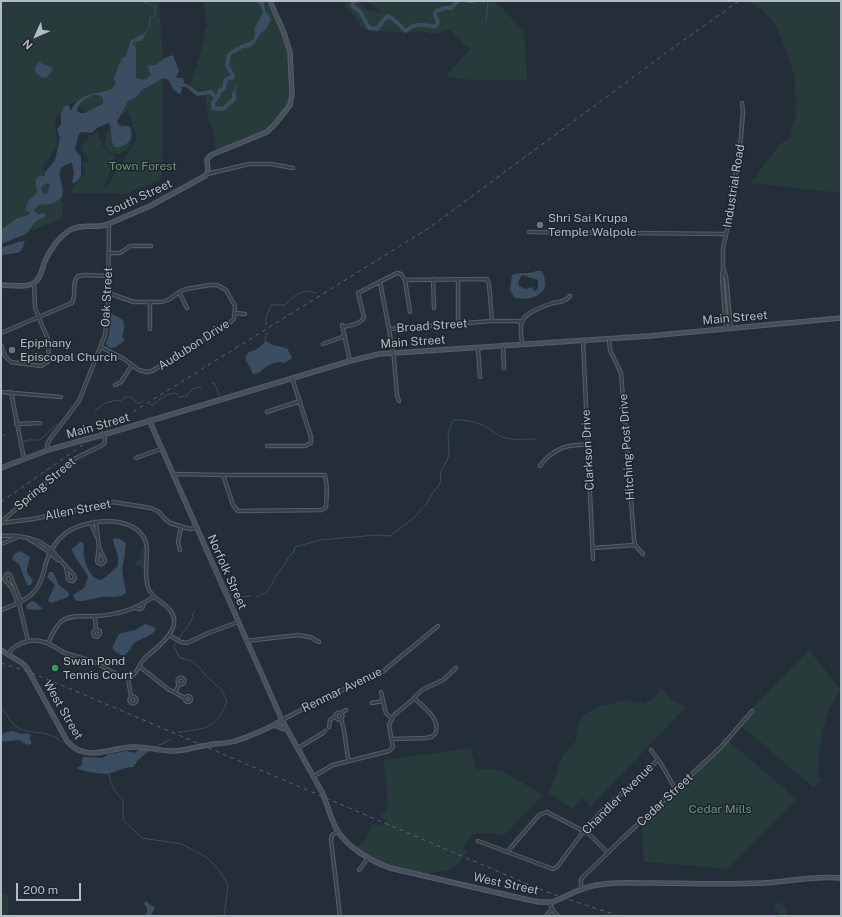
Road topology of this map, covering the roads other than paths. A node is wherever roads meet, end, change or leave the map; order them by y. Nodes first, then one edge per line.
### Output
1 (270, 1) edge
2 (742, 103) dead end
3 (294, 168) dead end
4 (207, 174) junction
5 (109, 223) junction
6 (529, 232) dead end
7 (726, 234) junction
8 (151, 246) dead end
9 (109, 253) junction
10 (723, 268) junction
11 (108, 276) junction
12 (434, 279) junction
13 (458, 279) junction
14 (405, 280) junction
15 (380, 282) junction
16 (34, 283) junction
17 (1, 285) edge
18 (179, 292) junction
19 (108, 293) junction
20 (570, 296) dead end
21 (150, 302) junction
22 (187, 308) dead end
23 (434, 308) dead end
24 (410, 312) dead end
25 (235, 313) junction
26 (245, 314) dead end
27 (39, 318) junction
28 (841, 318) edge
29 (492, 321) junction
30 (522, 322) junction
31 (458, 324) junction
32 (731, 328) junction
33 (150, 329) dead end
34 (389, 329) junction
35 (726, 329) junction
36 (1, 333) edge
37 (345, 336) junction
38 (608, 339) junction
39 (583, 340) junction
40 (323, 344) dead end
41 (522, 344) junction
42 (1, 345) edge
43 (503, 346) junction
44 (101, 347) junction
45 (478, 348) junction
46 (393, 353) junction
47 (350, 361) junction
48 (132, 365) junction
49 (504, 368) dead end
50 (480, 377) dead end
51 (292, 378) junction
52 (115, 385) dead end
53 (1, 392) edge
54 (11, 392) junction
55 (61, 397) dead end
56 (300, 401) junction
57 (399, 401) dead end
58 (267, 412) dead end
59 (150, 422) junction
60 (40, 423) dead end
61 (16, 424) junction
62 (104, 434) junction
63 (588, 444) junction
64 (267, 446) dead end
65 (161, 449) junction
66 (48, 450) junction
67 (136, 458) dead end
68 (24, 459) junction
69 (540, 466) dead end
70 (1, 468) edge
71 (173, 474) junction
72 (223, 475) junction
73 (96, 522) junction
74 (1, 523) edge
75 (92, 523) junction
76 (181, 527) junction
77 (196, 528) junction
78 (1, 536) edge
79 (19, 537) junction
80 (98, 539) junction
81 (1, 544) edge
82 (635, 545) junction
83 (99, 547) junction
84 (593, 548) junction
85 (180, 550) dead end
86 (51, 552) junction
87 (643, 554) dead end
88 (593, 559) dead end
89 (66, 567) junction
90 (14, 588) junction
91 (153, 597) junction
92 (20, 602) junction
93 (1, 610) edge
94 (96, 616) junction
95 (238, 622) junction
96 (438, 626) dead end
97 (96, 630) dead end
98 (169, 636) junction
99 (28, 641) junction
100 (246, 641) junction
101 (319, 642) dead end
102 (48, 643) junction
103 (1, 650) edge
104 (8, 654) junction
105 (140, 667) junction
106 (456, 668) dead end
107 (128, 678) junction
108 (179, 684) dead end
109 (381, 692) dead end
110 (175, 693) junction
111 (131, 697) dead end
112 (185, 698) dead end
113 (414, 698) junction
114 (383, 701) junction
115 (372, 703) dead end
116 (346, 710) dead end
117 (752, 711) dead end
118 (341, 713) junction
119 (336, 716) junction
120 (391, 718) junction
121 (341, 719) junction
122 (282, 720) junction
123 (274, 725) junction
124 (329, 727) dead end
125 (287, 730) junction
126 (325, 731) dead end
127 (392, 739) junction
128 (298, 748) junction
129 (651, 750) dead end
130 (658, 760) junction
131 (349, 761) junction
132 (314, 776) junction
133 (676, 790) junction
134 (338, 831) junction
135 (583, 832) junction
136 (478, 841) dead end
137 (507, 852) junction
138 (608, 853) junction
139 (368, 858) junction
140 (359, 870) dead end
141 (841, 878) edge
142 (581, 889) junction
143 (551, 902) junction
144 (552, 909) junction
145 (340, 916) edge
146 (546, 916) edge
147 (558, 916) edge

1 - 4 main road
2 - 7 street, Industrial Road
3 - 4 street
4 - 5 main road, South Street
5 - 9 street, Oak Street
5 - 16 main road, South Street
6 - 7 street
7 - 10 street, Industrial Road
8 - 9 street
9 - 11 street, Oak Street
10 - 32 street, Industrial Road
10 - 35 street, Industrial Road
11 - 19 street, Oak Street
11 - 27 street
12 - 13 street
12 - 14 street
12 - 23 street
13 - 29 street
13 - 31 street
14 - 15 street
14 - 24 street
15 - 34 street
15 - 37 street
16 - 17 main road
16 - 27 street
18 - 21 street, Audubon Drive
18 - 22 street
18 - 25 street, Audubon Drive
19 - 21 street, Audubon Drive
19 - 44 street, Oak Street
20 - 30 street
21 - 33 street
25 - 26 street
25 - 48 street, Audubon Drive
27 - 36 street
27 - 42 street
28 - 32 main road, Main Street
29 - 30 street, Broad Street
29 - 31 street, Broad Street
30 - 41 street
31 - 34 street, Broad Street
32 - 35 main road, Main Street
34 - 46 street
35 - 38 main road, Main Street
37 - 40 street
37 - 47 street
38 - 39 main road, Main Street
38 - 82 street, Hitching Post Drive
39 - 41 main road, Main Street
39 - 63 street, Clarkson Drive
41 - 43 main road, Main Street
43 - 45 main road, Main Street
43 - 49 street
44 - 48 street, Audubon Drive
44 - 66 street, Oak Street
45 - 46 main road, Main Street
45 - 50 street
46 - 47 main road, Main Street
46 - 57 street
47 - 51 main road, Main Street
48 - 52 street
51 - 56 street
51 - 59 main road, Main Street
53 - 54 street
54 - 55 street
54 - 61 street
56 - 58 street
56 - 64 street
59 - 62 main road, Main Street
59 - 65 main road, Norfolk Street
60 - 61 street
61 - 68 street
62 - 66 main road, Main Street, bridge
62 - 74 street, Spring Street
63 - 69 street
63 - 84 street, Clarkson Drive
65 - 67 street
65 - 71 main road, Norfolk Street
66 - 68 main road, Main Street
68 - 70 main road, Main Street
71 - 72 street
71 - 77 main road, Norfolk Street
72 - 72 street
73 - 75 street
73 - 80 street
73 - 91 street
74 - 76 street, Allen Street
75 - 80 street
75 - 86 street
76 - 77 street, Allen Street
76 - 85 street
77 - 95 main road, Norfolk Street
78 - 79 street
79 - 81 street
79 - 86 street
80 - 83 street
82 - 84 street
82 - 87 street
83 - 83 street
84 - 88 street, Clarkson Drive
86 - 89 street
86 - 92 street
89 - 89 street
90 - 90 street
90 - 92 street
91 - 94 street
91 - 98 street
92 - 93 street
92 - 99 street
94 - 97 street
94 - 102 street
95 - 98 street
95 - 100 main road, Norfolk Street
96 - 122 street, Renmar Avenue
98 - 105 street
99 - 102 street
99 - 104 street
100 - 101 street
100 - 122 main road, Norfolk Street
102 - 107 street
103 - 104 main road, West Street
104 - 123 main road, West Street
105 - 107 street
105 - 110 street
106 - 113 street
107 - 111 street
108 - 110 street
109 - 114 street
110 - 112 street
113 - 120 street
113 - 127 street
114 - 115 street
114 - 120 street
116 - 118 street
117 - 133 street, Cedar Street
118 - 119 street
118 - 121 street
119 - 121 street
119 - 124 street
120 - 127 street
121 - 131 street
122 - 123 main road, West Street
122 - 125 main road, Norfolk Street
123 - 125 main road
125 - 128 main road, West Street
126 - 128 street
127 - 131 street
128 - 132 main road, West Street
129 - 130 street
130 - 133 street
130 - 135 street, Chandler Avenue
131 - 132 street
132 - 134 main road, West Street, bridge
133 - 138 street, Cedar Street
134 - 139 main road, West Street
134 - 145 street
135 - 137 street, Chandler Avenue
135 - 137 street
135 - 138 street
136 - 137 street, Chandler Avenue
138 - 142 street, Cedar Street
139 - 140 street
139 - 143 main road, West Street
141 - 142 main road, West Street
142 - 143 main road, West Street, bridge
143 - 144 street
144 - 146 street
144 - 147 street

